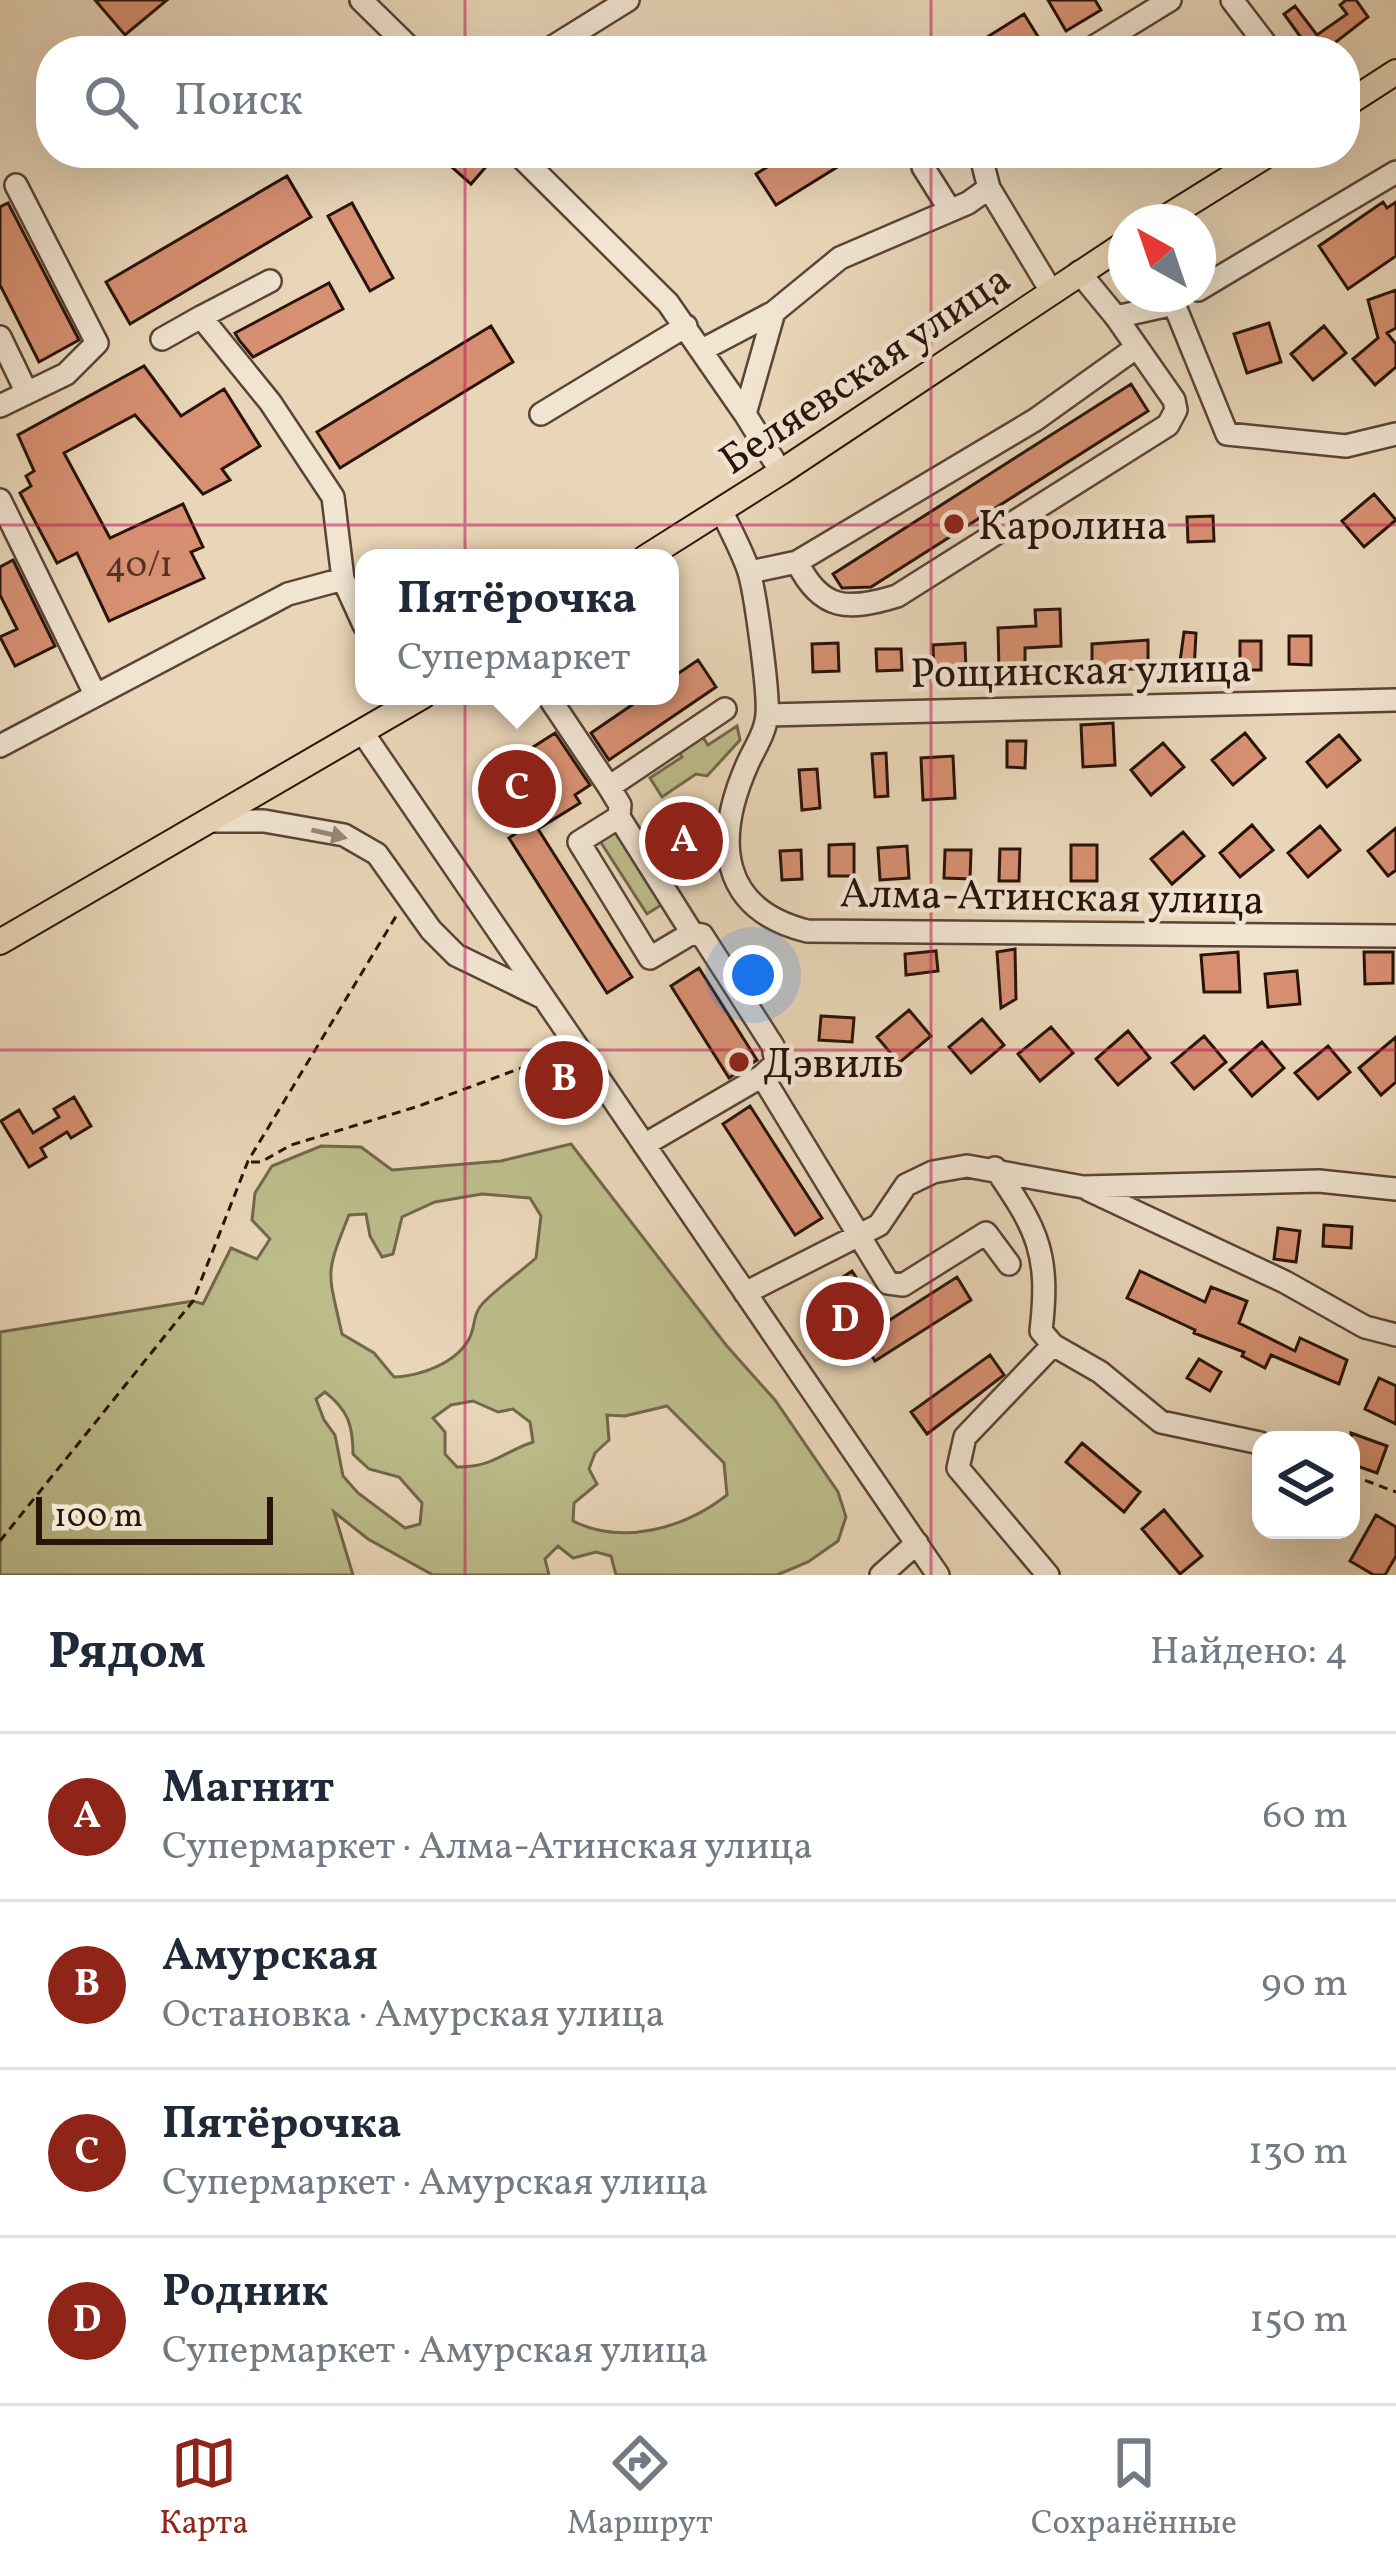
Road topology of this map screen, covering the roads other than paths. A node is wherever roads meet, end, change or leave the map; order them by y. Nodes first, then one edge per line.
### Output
1 (361, 0) edge
2 (628, 0) edge
3 (1170, 0) edge
4 (1232, 0) edge
5 (1145, 6) edge
6 (398, 36) edge
7 (570, 36) edge
8 (1106, 36) edge
9 (1260, 36) edge
10 (1396, 72) edge
11 (1360, 95) edge
12 (532, 168) edge
13 (924, 168) edge
14 (984, 168) edge
15 (1246, 168) edge
16 (1396, 172) edge
17 (16, 184) dead end
18 (989, 188) junction
19 (1188, 204) edge
20 (950, 210) junction
21 (1108, 254) edge
22 (1079, 272) junction
23 (1216, 279) edge
24 (270, 281) dead end
25 (1051, 291) junction
26 (774, 312) junction
27 (1133, 312) edge
28 (1193, 312) edge
29 (201, 317) junction
30 (1116, 317) junction
31 (686, 326) junction
32 (0, 337) edge
33 (162, 339) dead end
34 (1137, 347) junction
35 (702, 350) junction
36 (27, 393) junction
37 (0, 406) edge
38 (542, 413) dead end
39 (745, 414) junction
40 (1396, 434) edge
41 (781, 472) junction
42 (0, 500) edge
43 (721, 510) junction
44 (658, 549) edge
45 (797, 562) junction
46 (750, 572) junction
47 (343, 579) junction
48 (355, 606) edge
49 (94, 694) junction
50 (1396, 700) edge
51 (396, 705) edge
52 (554, 705) edge
53 (725, 709) dead end
54 (767, 716) junction
55 (363, 733) junction
56 (0, 746) edge
57 (609, 787) junction
58 (619, 818) junction
59 (214, 821) junction
60 (692, 933) junction
61 (1396, 936) edge
62 (0, 942) edge
63 (547, 999) junction
64 (762, 1076) junction
65 (644, 1145) junction
66 (995, 1168) junction
67 (1083, 1187) junction
68 (1396, 1189) edge
69 (859, 1236) junction
70 (1009, 1264) dead end
71 (745, 1293) junction
72 (1396, 1336) edge
73 (1053, 1345) junction
74 (1252, 1441) edge
75 (916, 1543) junction
76 (881, 1575) edge
77 (938, 1575) edge
78 (1048, 1575) edge

1 - 6 street
2 - 7 street
3 - 5 street
4 - 9 street
5 - 8 street
10 - 11 main road
12 - 31 street
13 - 20 street
14 - 18 street
15 - 19 main road
16 - 23 street
17 - 36 street
18 - 20 street
18 - 25 street
20 - 26 street
21 - 22 main road, Беляевская улица
22 - 25 main road, Беляевская улица
22 - 30 street
24 - 29 street
25 - 41 main road, Беляевская улица
26 - 35 street
26 - 39 street
27 - 30 street
28 - 40 street
29 - 33 street
29 - 47 street
30 - 34 street
31 - 35 street
31 - 38 street
32 - 36 street
34 - 45 street
34 - 45 street
35 - 39 street
36 - 37 street
39 - 41 street
41 - 43 main road, Беляевская улица
42 - 49 street
43 - 44 main road, Беляевская улица
43 - 46 street
45 - 46 street
46 - 54 street
47 - 48 street
47 - 49 street
49 - 56 street
50 - 54 street, Рощинская улица
51 - 55 main road
52 - 57 street
53 - 57 street
54 - 61 street, Алма-Атинская улица
55 - 59 main road
55 - 63 street
57 - 58 street
58 - 60 street
58 - 60 street
59 - 62 main road
59 -> 63 street
60 - 64 street
63 - 65 street
64 - 65 street
64 - 69 street
65 - 71 street
66 - 67 street
66 - 69 street
66 - 73 street
67 - 68 street
67 - 72 street
69 - 70 street
69 - 71 street
71 - 75 street
73 - 74 street
73 - 78 street
75 - 76 street
75 - 77 street

